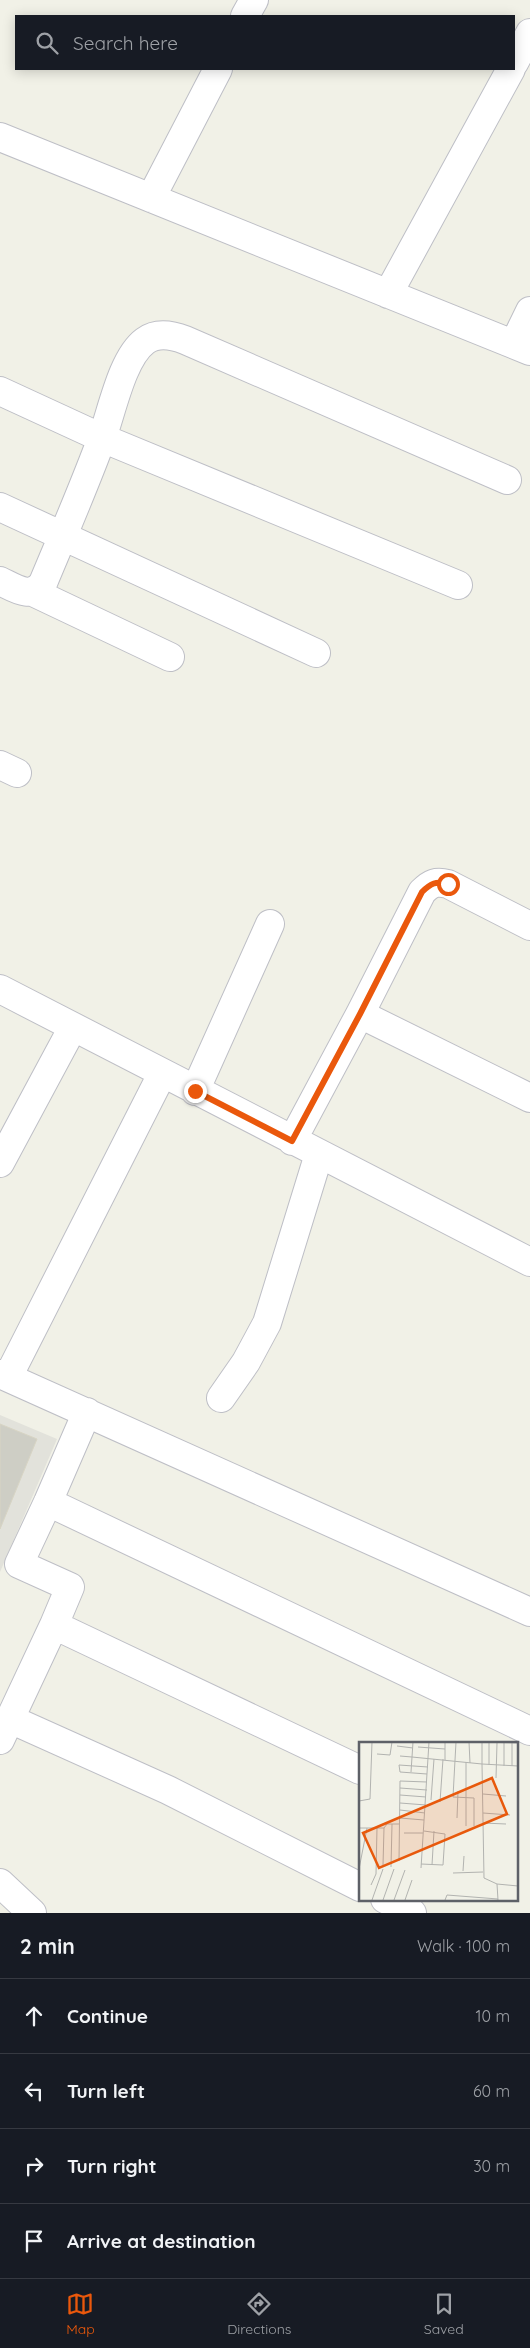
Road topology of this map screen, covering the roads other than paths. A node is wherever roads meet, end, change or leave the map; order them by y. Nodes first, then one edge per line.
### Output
1 (254, 0) edge
2 (246, 15) edge
3 (530, 33) edge
4 (515, 61) edge
5 (217, 70) edge
6 (510, 70) edge
7 (0, 137) edge
8 (152, 198) junction
9 (388, 294) junction
10 (530, 311) edge
11 (522, 347) edge
12 (0, 391) edge
13 (102, 438) junction
14 (507, 480) dead end
15 (0, 507) edge
16 (63, 536) junction
17 (0, 581) edge
18 (458, 584) dead end
19 (33, 592) junction
20 (316, 653) dead end
21 (170, 657) dead end
22 (270, 924) dead end
23 (530, 926) edge
24 (0, 989) edge
25 (360, 1014) junction
26 (73, 1027) junction
27 (162, 1074) junction
28 (195, 1091) junction
29 (530, 1098) edge
30 (292, 1141) junction
31 (319, 1154) junction
32 (0, 1163) edge
33 (530, 1262) edge
34 (4, 1376) edge
35 (221, 1398) dead end
36 (86, 1412) junction
37 (48, 1502) junction
38 (530, 1612) edge
39 (54, 1625) junction
40 (5, 1730) edge
41 (530, 1731) edge
42 (359, 1770) edge
43 (0, 1883) edge
44 (359, 1886) edge
45 (387, 1900) edge
46 (32, 1913) edge
47 (412, 1913) edge

1 - 2 street
3 - 4 street
5 - 8 street
6 - 9 street
7 - 8 street
8 - 9 street
9 - 11 street
10 - 11 street
12 - 13 street
13 - 14 street
13 - 16 street
13 - 18 street
15 - 16 street
16 - 19 street
16 - 20 street
17 - 19 street
19 - 21 street
22 - 28 street
23 - 25 street
24 - 26 street
25 - 29 street
25 - 30 street
26 - 27 street
26 - 32 street
27 - 28 street
27 - 34 street
28 - 30 street
30 - 31 street
31 - 33 street
31 - 35 street
34 - 36 street
36 - 37 street
36 - 38 street
37 - 39 street
37 - 41 street
39 - 40 street
39 - 42 street
40 - 44 street
43 - 46 street
45 - 47 street

